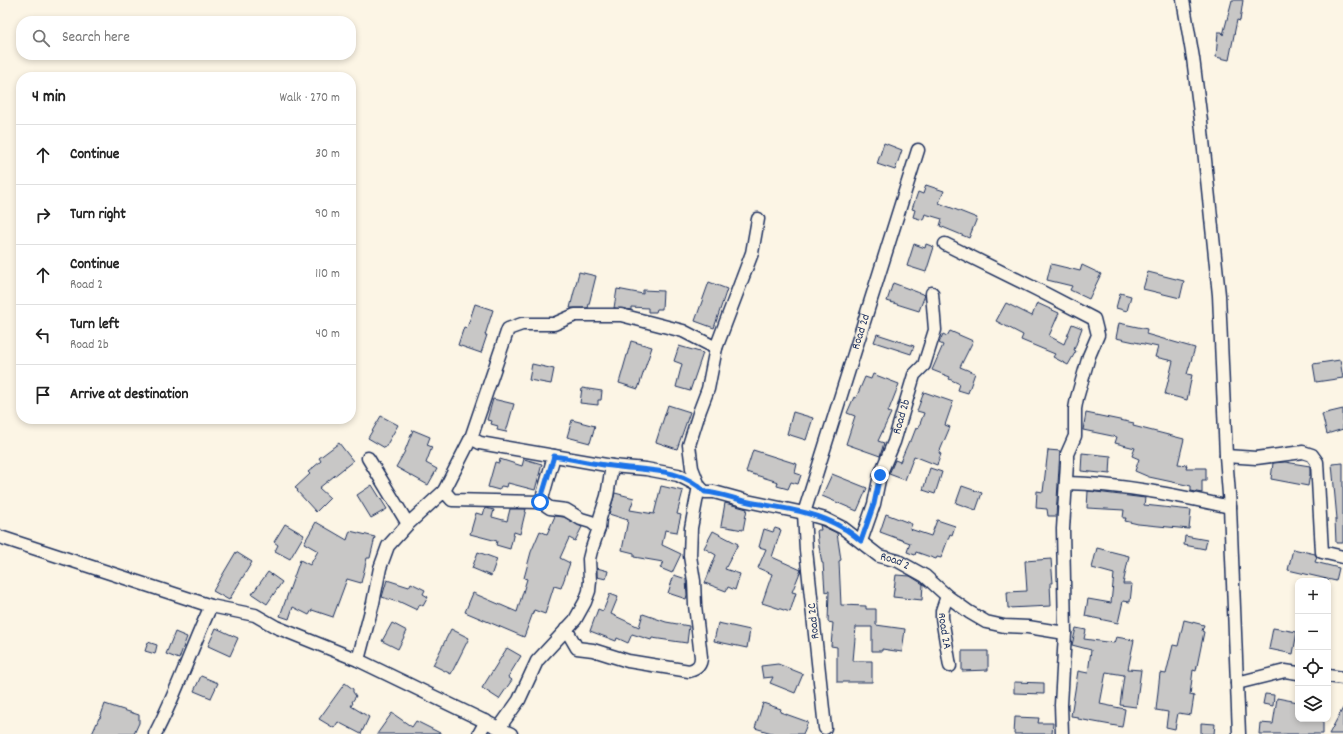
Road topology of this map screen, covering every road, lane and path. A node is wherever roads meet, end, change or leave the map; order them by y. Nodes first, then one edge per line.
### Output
1 (1183, 0) edge
2 (918, 150) dead end
3 (758, 220) dead end
4 (944, 244) dead end
5 (932, 293) dead end
6 (716, 348) junction
7 (471, 438) junction
8 (554, 456) junction
9 (1226, 456) junction
10 (368, 458) dead end
11 (612, 466) junction
12 (1066, 482) junction
13 (699, 486) junction
14 (444, 491) junction
15 (540, 502) junction
16 (1230, 507) junction
17 (804, 513) junction
18 (408, 524) junction
19 (599, 528) junction
20 (0, 538) edge
21 (861, 541) junction
22 (1343, 557) edge
23 (947, 596) junction
24 (211, 606) junction
25 (566, 629) junction
26 (1065, 633) junction
27 (358, 660) junction
28 (950, 666) dead end
29 (1295, 673) edge
30 (1331, 676) edge
31 (1343, 678) edge
32 (1237, 683) junction
33 (486, 721) junction
34 (499, 728) junction
35 (825, 728) dead end
36 (155, 734) edge
37 (479, 734) edge
38 (511, 734) edge
39 (1062, 734) edge
40 (1239, 734) edge

1 - 9 street
2 - 17 street, Road 2d
3 - 6 street
4 - 12 street
5 - 21 street, Road 2b
6 - 7 street
6 - 13 street
7 - 8 street, Road 2
7 - 14 street
8 - 11 street, Road 2
8 - 15 street
9 - 16 street
9 - 22 street
10 - 18 street
11 - 13 street, Road 2
11 - 19 street
12 - 16 street
12 - 26 street
13 - 17 street, Road 2
13 - 25 street
14 - 15 street
14 - 18 street
15 - 19 street
16 - 32 street
17 - 21 street, Road 2
17 - 35 street, Road 2C
18 - 27 street
19 - 25 street
20 - 24 street
21 - 23 street, Road 2
23 - 26 street, Road 2
23 - 28 street, Road 2A
24 - 27 street
24 - 36 street
25 - 34 street
26 - 39 street
27 - 33 street
29 - 32 street
30 - 31 street
32 - 40 street
33 - 34 street
33 - 37 street
34 - 38 street

